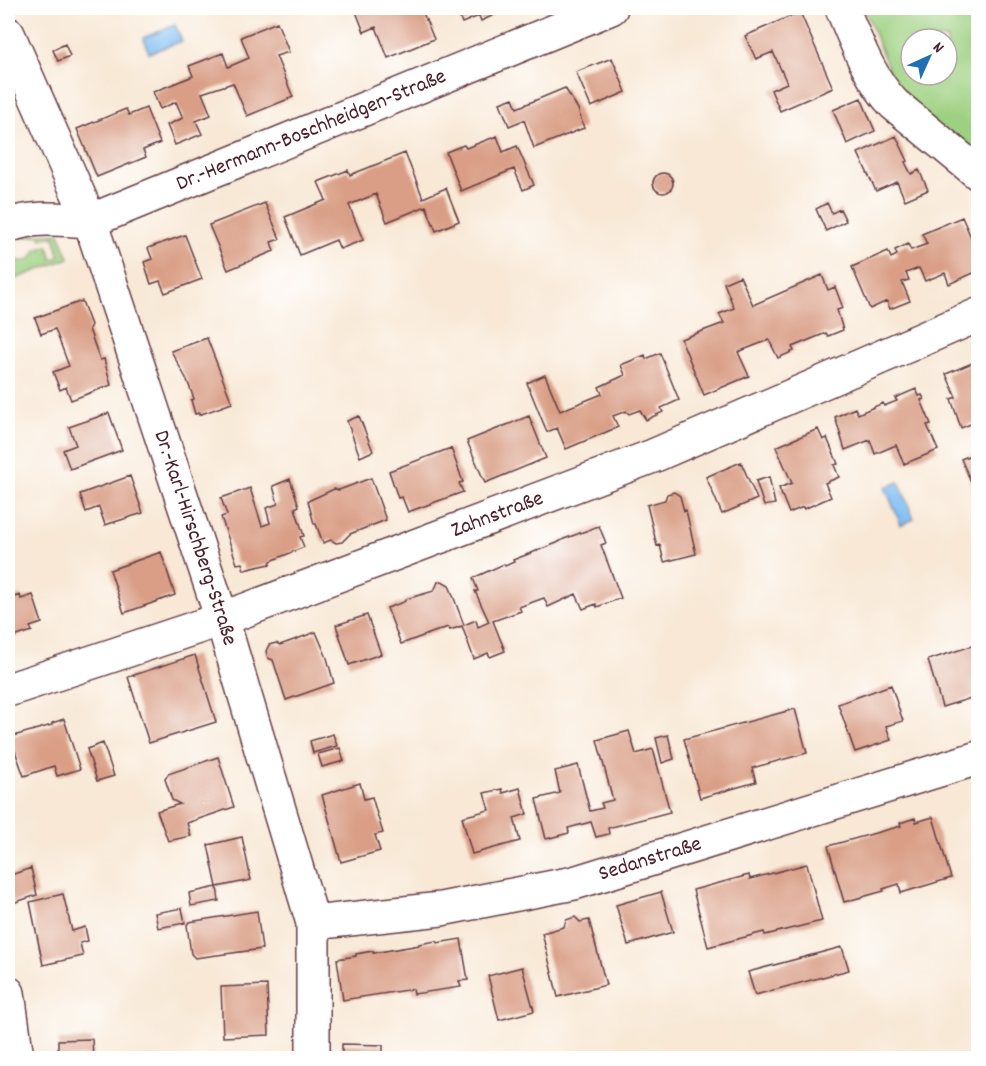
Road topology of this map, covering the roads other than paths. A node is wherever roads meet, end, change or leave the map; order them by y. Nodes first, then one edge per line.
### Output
1 (611, 8) edge
2 (842, 8) edge
3 (8, 34) edge
4 (978, 173) edge
5 (90, 221) junction
6 (8, 226) edge
7 (978, 315) edge
8 (222, 619) junction
9 (8, 690) edge
10 (978, 758) edge
11 (313, 923) junction
12 (8, 993) edge
13 (17, 1059) edge
14 (312, 1059) edge

1 - 5 street, Dr.-Hermann-Boschheidgen-Straße
2 - 4 street
3 - 5 street, Dr.-Karl-Hirschberg-Straße
5 - 6 street, Dr.-Hermann-Boschheidgen-Straße
5 - 8 street, Dr.-Karl-Hirschberg-Straße
7 - 8 street, Zahnstraße
8 - 9 street, Zahnstraße
8 - 11 street, Dr.-Karl-Hirschberg-Straße
10 - 11 street, Sedanstraße
11 - 14 street, Dr.-Karl-Hirschberg-Straße
12 - 13 street

